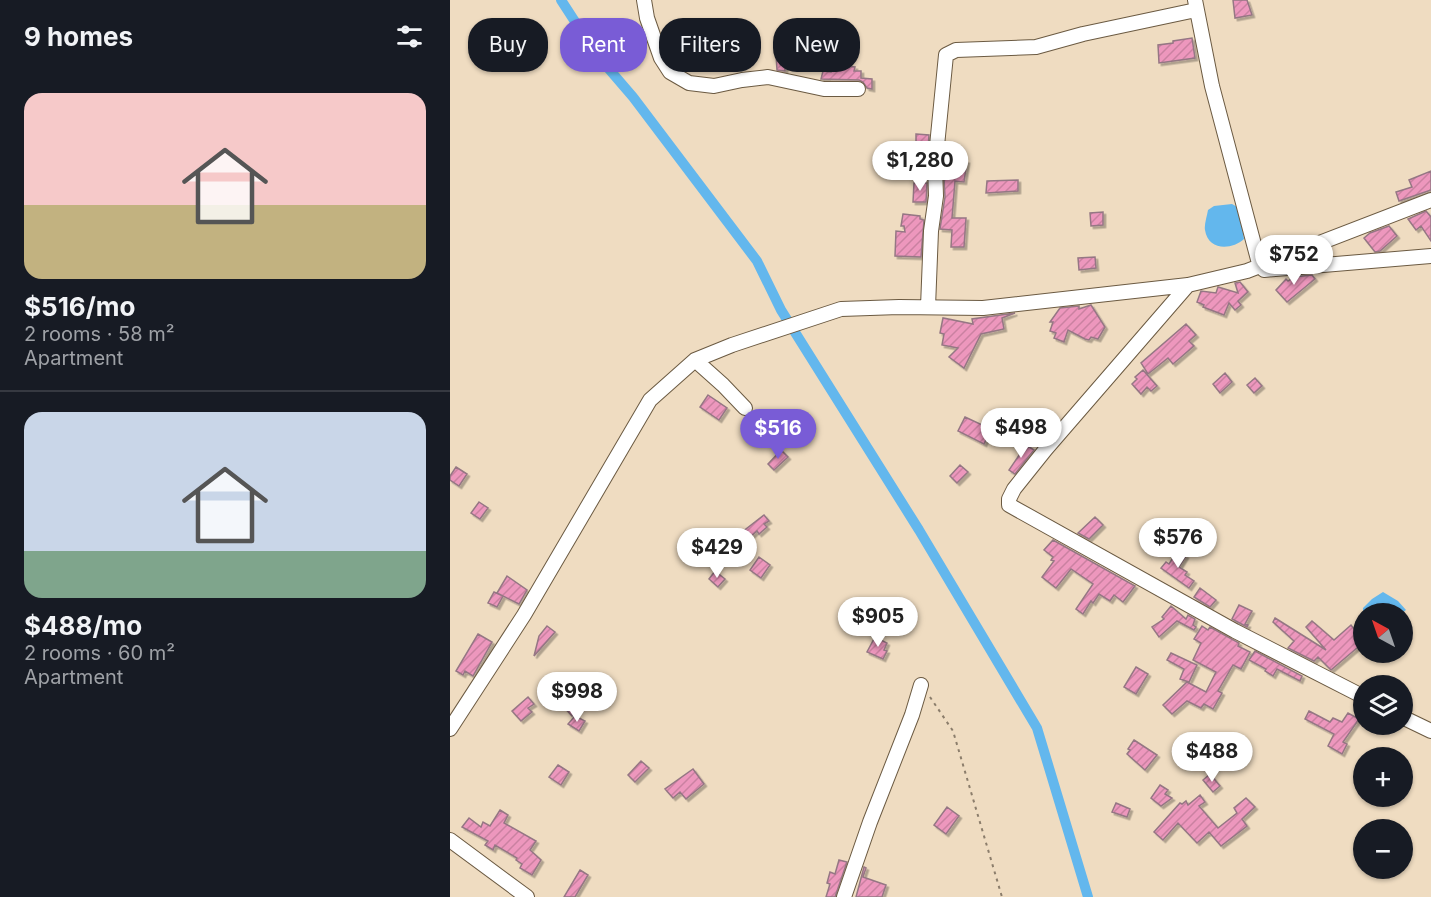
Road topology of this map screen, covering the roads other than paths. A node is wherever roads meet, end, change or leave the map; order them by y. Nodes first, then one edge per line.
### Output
1 (644, 0) edge
2 (1196, 5) edge
3 (858, 89) dead end
4 (1431, 200) edge
5 (1431, 256) edge
6 (1253, 269) junction
7 (1188, 285) junction
8 (928, 307) junction
9 (695, 360) junction
10 (745, 408) dead end
11 (921, 685) road end
12 (1353, 691) edge
13 (1413, 722) edge
14 (450, 729) edge
15 (1431, 731) edge
16 (450, 840) edge
17 (527, 897) edge
18 (844, 897) edge

1 - 3 street
2 - 6 street
2 - 8 street
4 - 6 street
5 - 6 street
6 - 7 street
7 - 8 street
7 - 12 street
8 - 9 street
9 - 10 street
9 - 14 street
11 - 18 street
13 - 15 street
16 - 17 street

